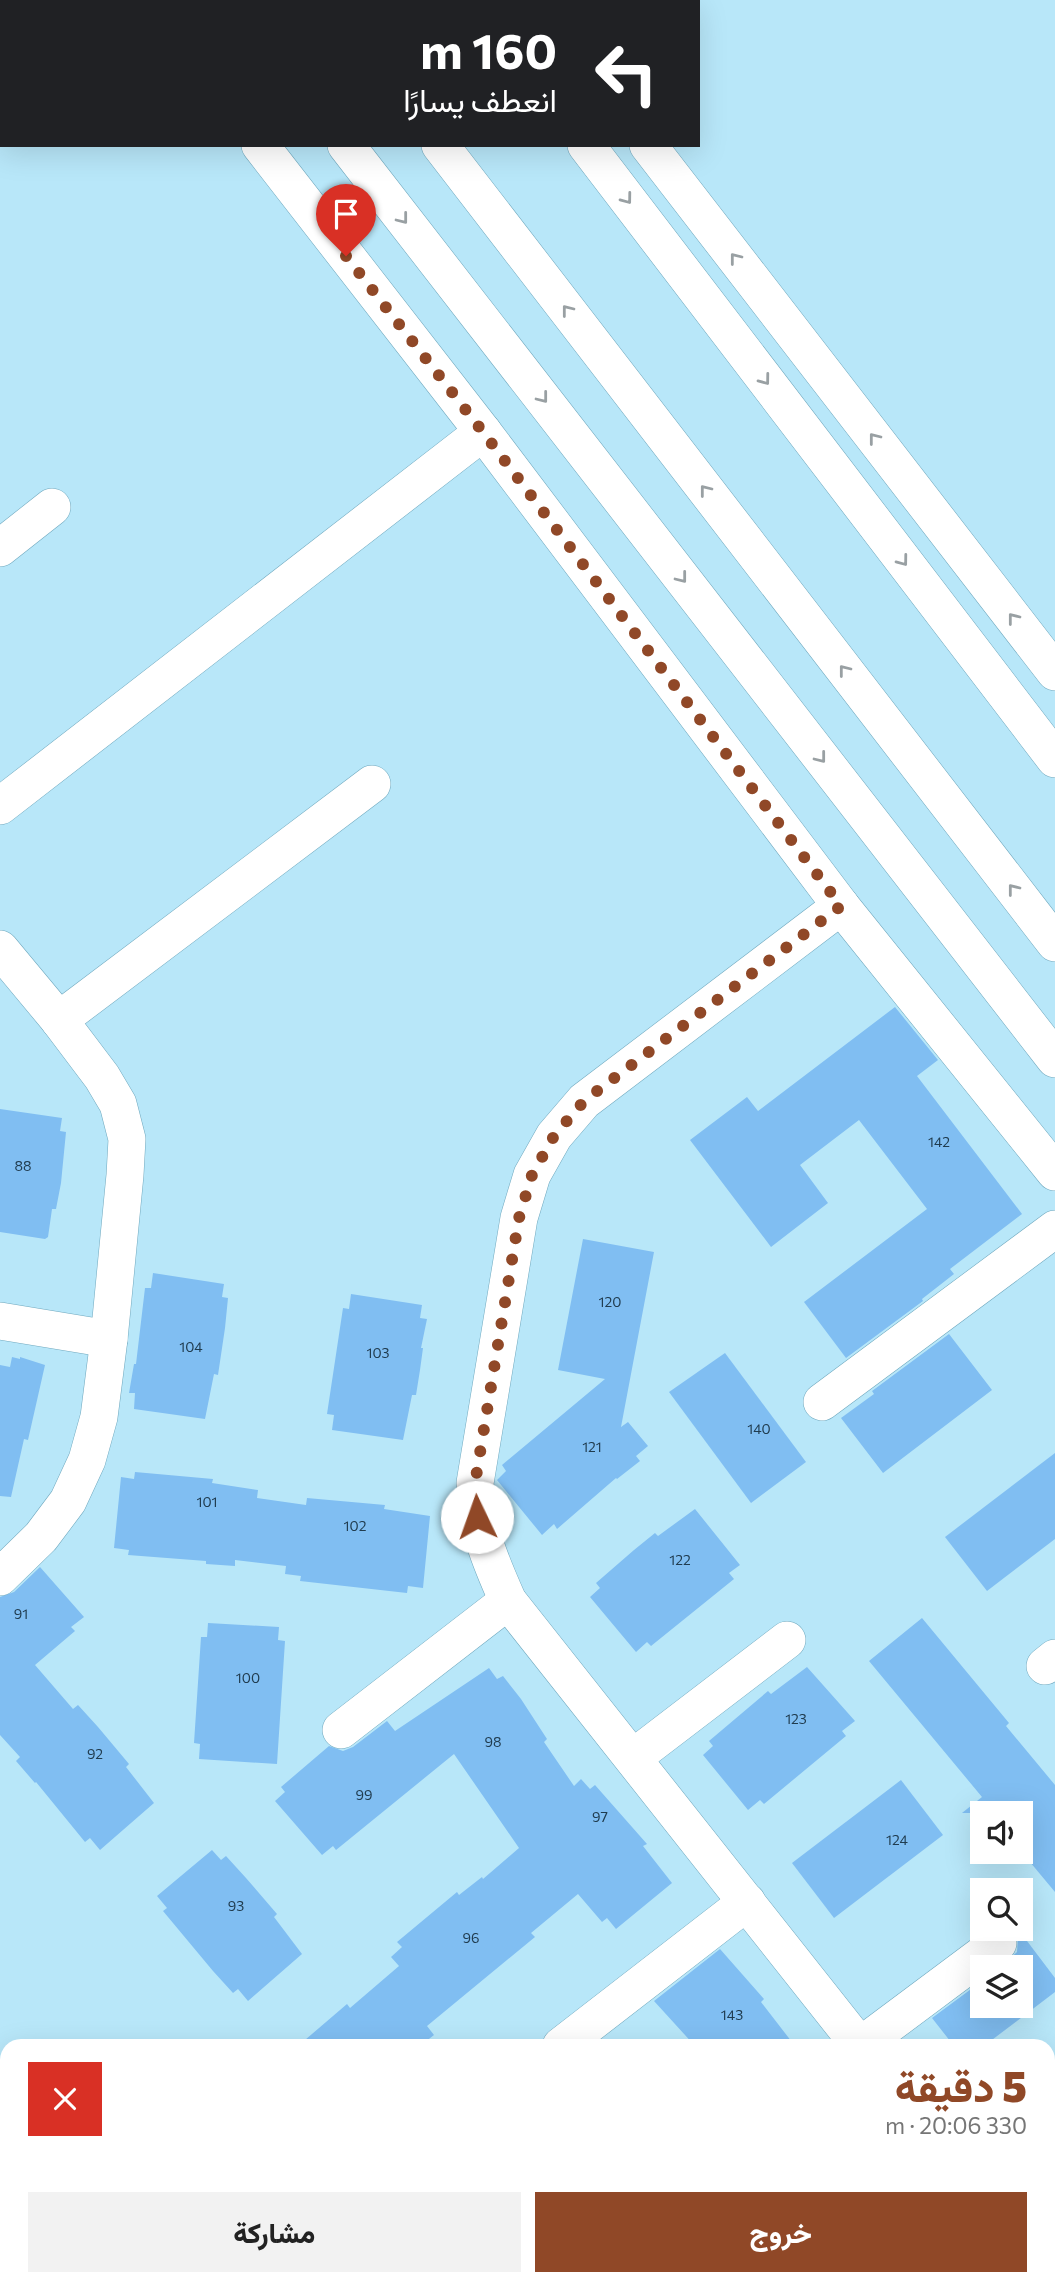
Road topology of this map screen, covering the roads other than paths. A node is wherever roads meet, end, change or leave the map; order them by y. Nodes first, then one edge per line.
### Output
1 (262, 147) edge
2 (348, 147) edge
3 (442, 147) edge
4 (588, 147) edge
5 (650, 147) edge
6 (483, 432) junction
7 (52, 507) dead end
8 (0, 548) edge
9 (1049, 665) edge
10 (1001, 690) junction
11 (1055, 759) edge
12 (372, 784) dead end
13 (0, 806) edge
14 (841, 906) junction
15 (1055, 943) edge
16 (0, 949) edge
17 (59, 1020) junction
18 (1055, 1059) edge
19 (1055, 1172) edge
20 (1055, 1228) edge
21 (0, 1321) edge
22 (109, 1339) junction
23 (822, 1402) dead end
24 (0, 1577) edge
25 (508, 1601) junction
26 (787, 1640) dead end
27 (341, 1730) dead end
28 (634, 1757) junction
29 (747, 1902) junction
30 (998, 1943) dead end
31 (570, 2039) edge
32 (855, 2039) edge
33 (869, 2039) edge

1 - 6 street
2 -> 18 street
15 -> 3 street
4 -> 10 street
9 -> 5 street
6 - 13 street
6 - 14 street
7 - 8 street
9 - 10 street
10 - 11 street
12 - 17 street
14 - 19 street
14 - 25 street
16 - 17 street
17 - 22 street
20 - 23 street
21 - 22 street
22 - 24 street
25 - 27 street
25 - 28 street
26 - 28 street
28 - 29 street
29 - 31 street
29 - 32 street
30 - 33 street

